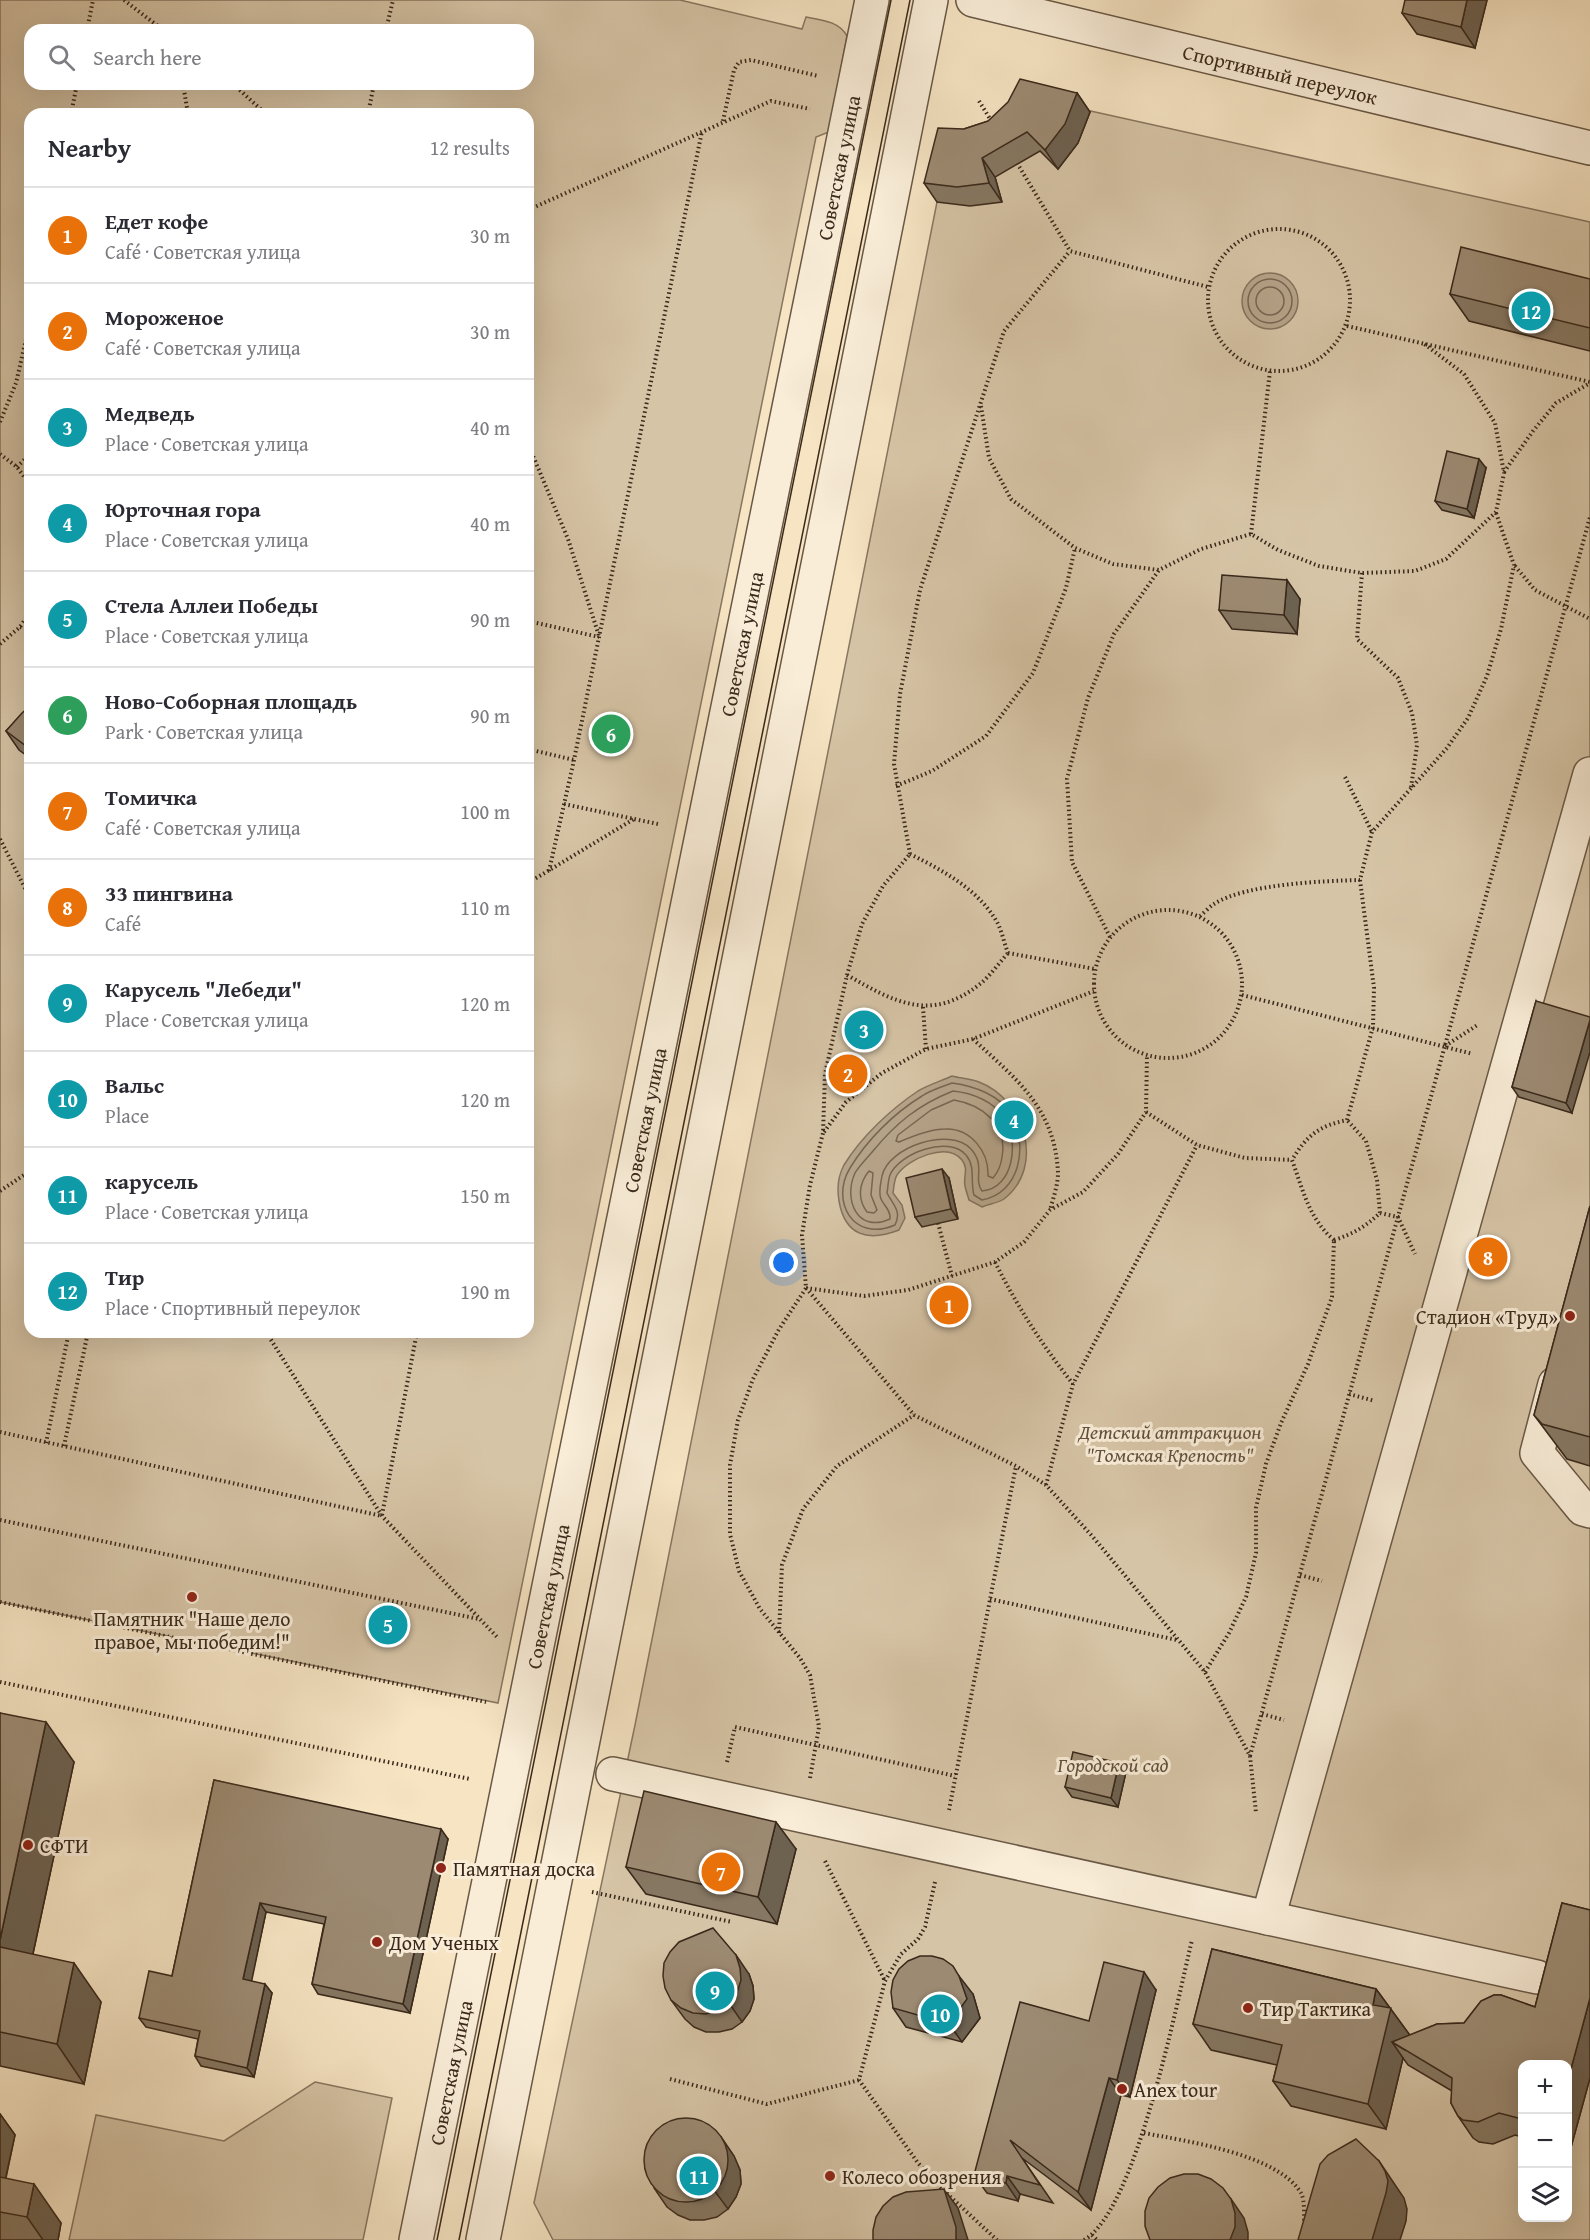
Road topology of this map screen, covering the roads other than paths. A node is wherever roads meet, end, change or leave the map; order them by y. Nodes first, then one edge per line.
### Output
1 (872, 0) edge
2 (931, 0) edge
3 (973, 0) edge
4 (1590, 148) edge
5 (1590, 774) edge
6 (1564, 1351) edge
7 (1590, 1511) edge
8 (613, 1774) dead end
9 (1268, 1918) junction
10 (1537, 1977) dead end
11 (416, 2240) edge
12 (483, 2240) edge

1 - 11 street, Советская улица
2 - 12 street
3 - 4 street, Спортивный переулок
5 - 9 street
6 - 7 street
8 - 9 street
9 - 10 street

